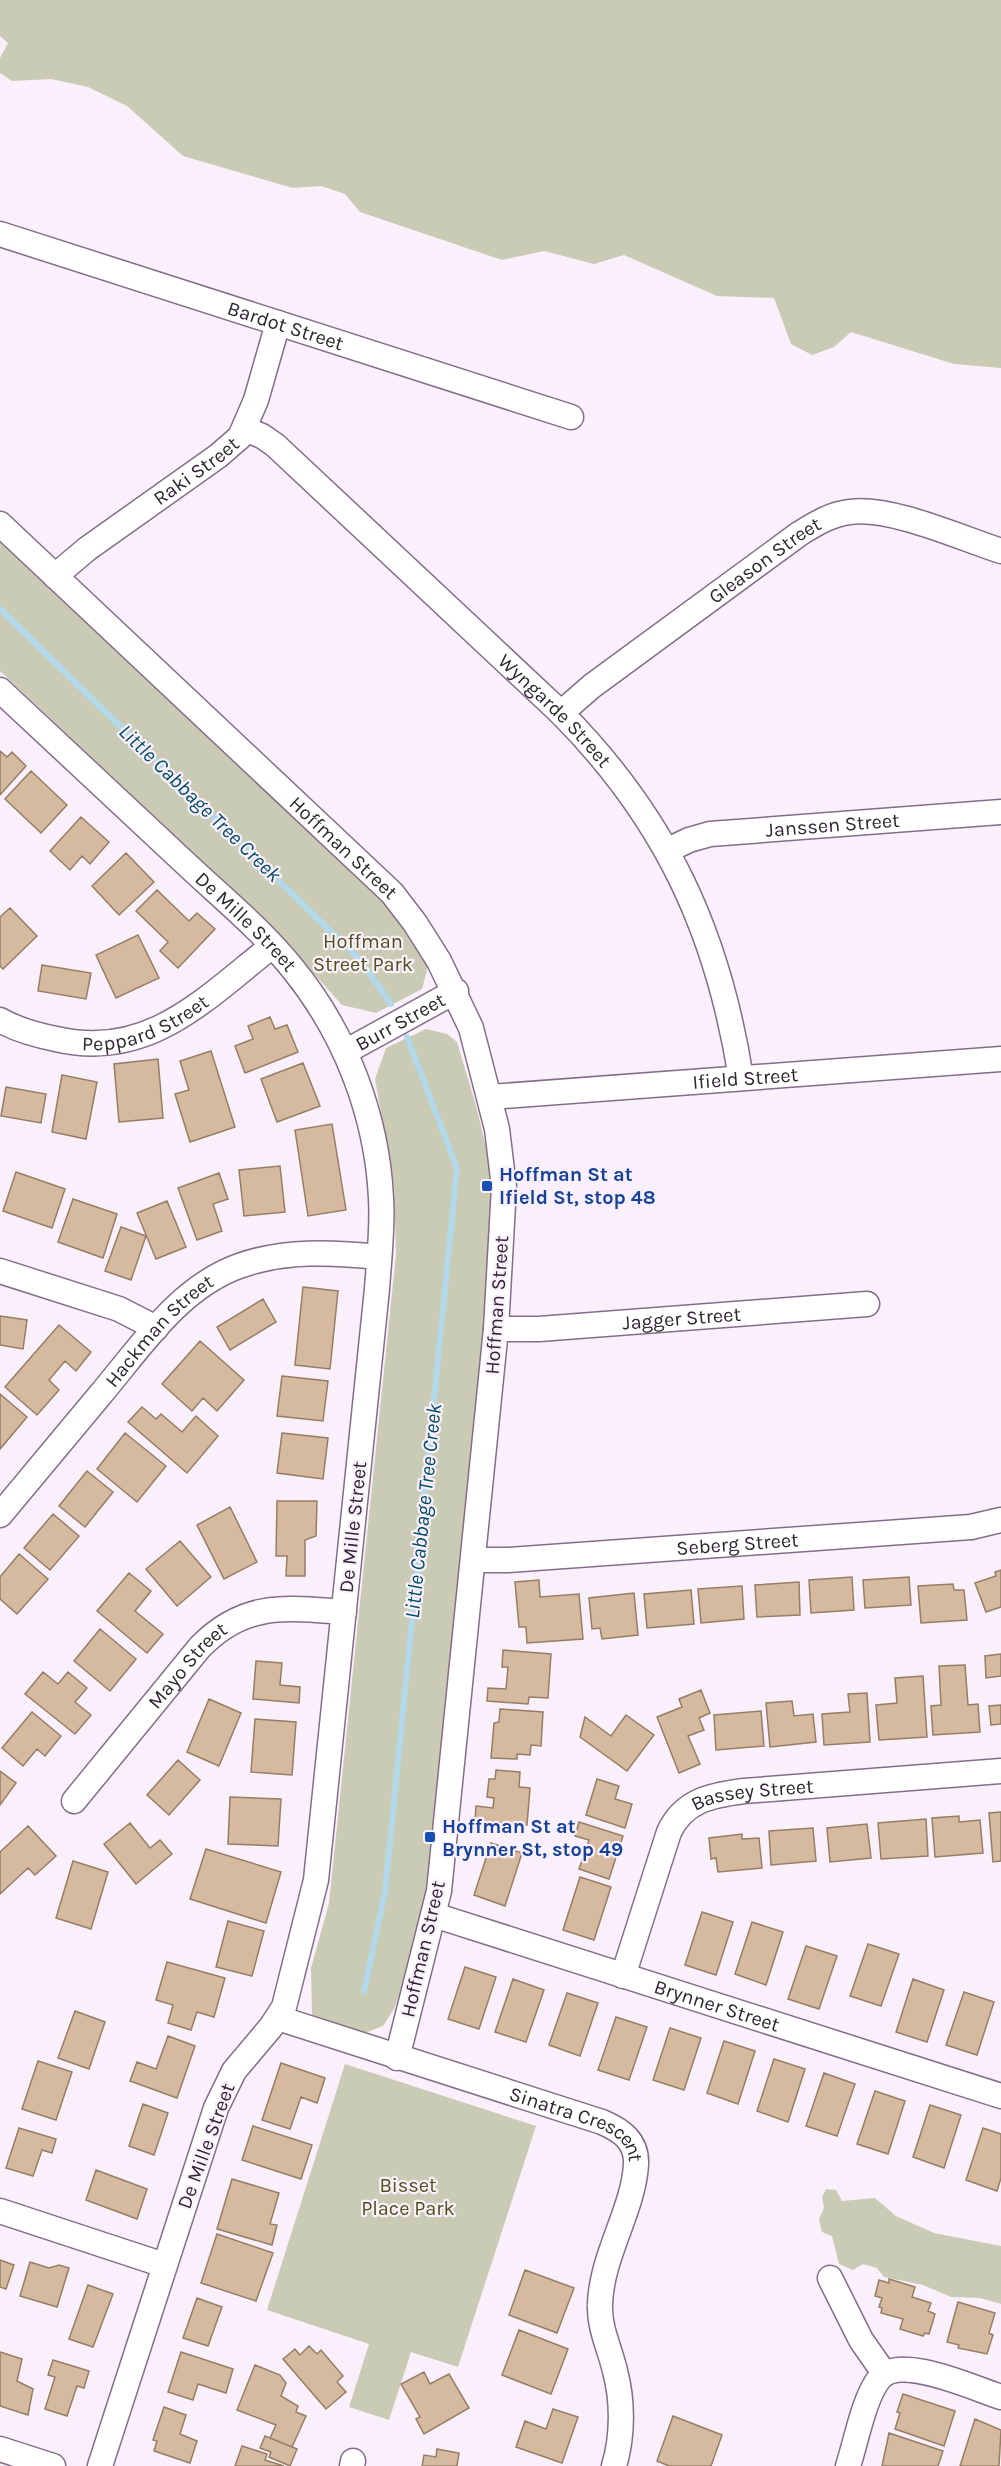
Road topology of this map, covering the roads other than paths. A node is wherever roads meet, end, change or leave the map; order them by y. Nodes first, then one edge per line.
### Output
1 (0, 234) edge
2 (278, 323) junction
3 (571, 417) dead end
4 (245, 429) junction
5 (0, 525) edge
6 (1001, 551) edge
7 (55, 576) junction
8 (0, 690) edge
9 (561, 713) junction
10 (1001, 812) edge
11 (668, 850) junction
12 (272, 946) junction
13 (456, 992) junction
14 (0, 1020) edge
15 (345, 1052) junction
16 (1001, 1059) edge
17 (741, 1077) junction
18 (490, 1096) junction
19 (379, 1257) junction
20 (0, 1271) edge
21 (867, 1304) dead end
22 (156, 1328) junction
23 (496, 1329) junction
24 (0, 1515) edge
25 (1001, 1520) edge
26 (474, 1560) junction
27 (345, 1612) junction
28 (1001, 1771) edge
29 (74, 1801) dead end
30 (434, 1915) junction
31 (624, 1976) junction
32 (278, 2018) junction
33 (397, 2058) junction
34 (1001, 2096) edge
35 (0, 2211) edge
36 (164, 2265) junction
37 (830, 2278) dead end
38 (884, 2373) junction
39 (1001, 2397) edge
40 (0, 2449) edge
41 (53, 2466) edge
42 (100, 2466) edge
43 (614, 2466) edge
44 (848, 2466) edge

1 - 2 street, Bardot Street
2 - 3 street, Bardot Street
2 - 4 street, Raki Street
4 - 7 street, Raki Street
4 - 9 street, Wyngarde Street
5 - 7 street, Hoffman Street
6 - 9 street, Gleason Street
7 - 13 street, Hoffman Street
8 - 12 street, De Mille Street
9 - 11 street, Wyngarde Street
10 - 11 street, Janssen Street
11 - 17 street, Wyngarde Street
12 - 14 street, Peppard Street
12 - 15 street, De Mille Street
13 - 15 street, Burr Street
13 - 18 street, Hoffman Street
15 - 19 street, De Mille Street
16 - 17 street, Ifield Street
17 - 18 street, Ifield Street
18 - 23 street, Hoffman Street
19 - 22 street, Hackman Street
19 - 27 street, De Mille Street
20 - 22 street
21 - 23 street, Jagger Street
22 - 24 street, Hackman Street
23 - 26 street, Hoffman Street
25 - 26 street, Seberg Street
26 - 30 street, Hoffman Street
27 - 29 street, Mayo Street
27 - 32 street, De Mille Street
28 - 31 street, Bassey Street
30 - 31 street, Brynner Street
30 - 33 street, Hoffman Street
31 - 34 street, Brynner Street
32 - 33 street, Sinatra Crescent
32 - 36 street, De Mille Street
33 - 43 street, Sinatra Crescent
35 - 36 street
36 - 42 street, De Mille Street
37 - 38 street
38 - 39 street
38 - 44 street
40 - 41 street

